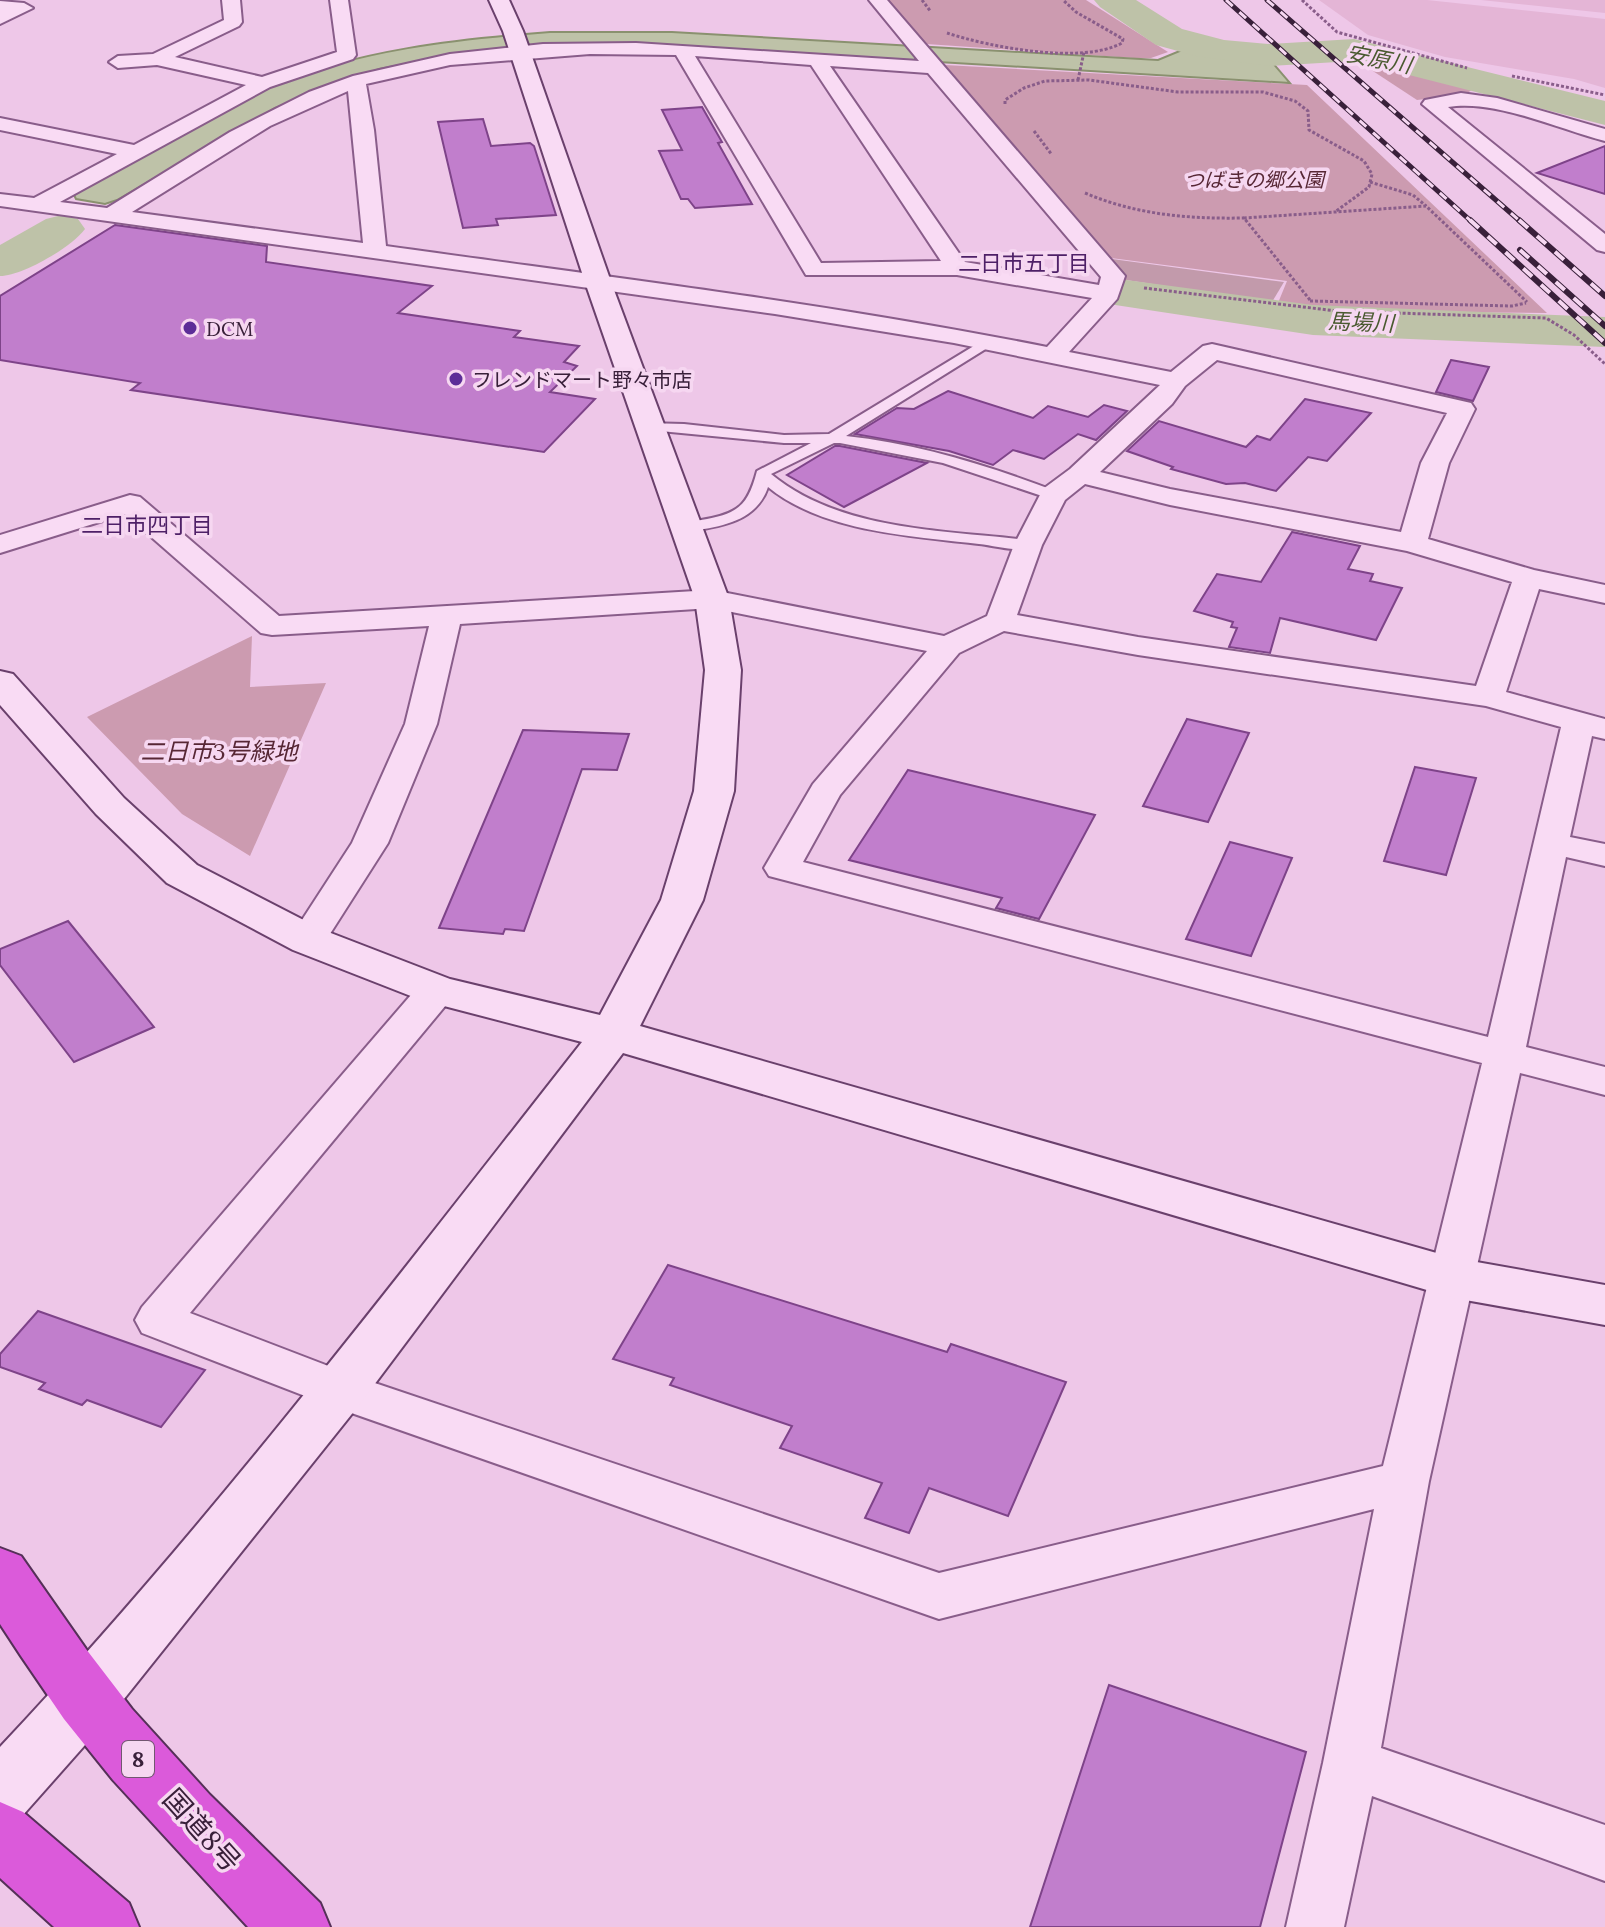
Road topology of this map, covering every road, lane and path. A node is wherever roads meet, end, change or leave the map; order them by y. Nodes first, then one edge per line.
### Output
1 (231, 0) edge
2 (339, 0) edge
3 (499, 0) edge
4 (878, 0) edge
5 (922, 0) edge
6 (1063, 0) edge
7 (1302, 0) edge
8 (33, 4) edge
9 (0, 6) edge
10 (0, 19) edge
11 (932, 22) dead end
12 (942, 31) dead end
13 (517, 42) junction
14 (682, 50) junction
15 (1084, 52) junction
16 (157, 59) junction
17 (817, 60) junction
18 (118, 62) dead end
19 (934, 68) junction
20 (1472, 69) dead end
21 (1502, 74) dead end
22 (1078, 80) junction
23 (356, 82) junction
24 (263, 83) junction
25 (1605, 95) edge
26 (1005, 110) dead end
27 (0, 124) edge
28 (1030, 128) dead end
29 (1605, 135) edge
30 (133, 151) junction
31 (1053, 159) dead end
32 (1370, 182) junction
33 (1077, 189) dead end
34 (0, 200) edge
35 (45, 205) junction
36 (1426, 206) junction
37 (1335, 212) junction
38 (106, 214) junction
39 (1605, 216) edge
40 (1571, 217) junction
41 (1244, 218) junction
42 (1605, 245) edge
43 (375, 251) junction
44 (957, 268) junction
45 (814, 270) junction
46 (598, 282) junction
47 (1110, 288) junction
48 (1310, 300) junction
49 (1512, 306) junction
50 (775, 307) junction
51 (1308, 309) junction
52 (1521, 318) junction
53 (987, 342) junction
54 (1054, 354) junction
55 (1605, 364) edge
56 (1176, 381) junction
57 (650, 426) junction
58 (836, 438) junction
59 (763, 475) junction
60 (1080, 475) junction
61 (1053, 495) junction
62 (685, 527) junction
63 (1412, 543) junction
64 (0, 544) edge
65 (1028, 545) junction
66 (1528, 578) junction
67 (1605, 594) edge
68 (712, 599) junction
69 (446, 617) junction
70 (1000, 621) junction
71 (948, 646) junction
72 (0, 682) edge
73 (1488, 697) junction
74 (1591, 726) edge
75 (1551, 843) junction
76 (1605, 855) edge
77 (308, 940) junction
78 (437, 990) junction
79 (613, 1034) junction
80 (1504, 1053) junction
81 (1605, 1081) edge
82 (1454, 1278) junction
83 (1605, 1305) edge
84 (340, 1390) junction
85 (1404, 1481) junction
86 (0, 1574) edge
87 (86, 1699) junction
88 (1351, 1763) junction
89 (0, 1793) edge
90 (0, 1834) edge
91 (1605, 1853) edge
92 (105, 1927) edge
93 (296, 1927) edge
94 (1315, 1927) edge

1 - 16 street
2 - 24 street
3 - 13 street
4 - 19 street
5 - 11 path
6 - 15 path
7 - 20 path
8 - 9 street
8 - 10 street
12 - 15 path
13 - 14 street
13 - 23 street
13 - 46 street
14 - 17 street
14 - 45 street
15 - 22 path
16 - 18 street
16 - 24 street
17 - 19 street
17 - 44 street
19 - 47 street
21 - 25 path
22 - 26 path
22 - 32 path
23 - 38 street
23 - 43 street
24 - 30 street
27 - 30 street
28 - 31 path
29 - 40 street
30 - 35 street
32 - 36 path
32 - 37 path
33 - 41 path
34 - 35 street
35 - 38 street
36 - 37 path
36 - 49 path
37 - 41 path
38 - 43 street
39 - 40 street
40 - 42 street
41 - 48 path
43 - 46 street
44 - 45 street
44 - 47 street
45 - 50 street
46 - 50 street
46 - 57 street
47 - 51 path
47 - 54 street
48 - 49 path
48 - 51 path
49 - 52 path
50 - 53 street
51 - 52 path
52 - 55 path
53 - 54 street
53 - 58 lane
54 - 56 street
56 - 60 street
56 - 63 street
57 - 58 lane
57 - 62 street
58 - 59 lane
58 - 61 lane
59 - 62 lane
59 - 65 lane
60 - 61 street
60 - 63 street
61 - 65 street
62 - 68 street
63 - 66 street
64 - 69 street
65 - 70 street
66 - 67 street
66 - 73 street
68 - 69 street
68 - 71 street
68 - 79 street
69 - 77 street
70 - 71 street
70 - 73 street
71 - 80 street
72 - 77 street
73 - 74 street
74 - 75 street
75 - 76 street
75 - 80 street
77 - 78 street
78 - 79 street
78 - 84 street
79 - 82 street
79 - 84 street
80 - 81 street
80 - 82 street
82 - 83 street
82 - 85 street
84 - 85 street
84 - 87 street
85 - 88 street
86 - 87 highway, 国道8号 / 8
87 - 89 street
87 - 93 highway, 国道8号 / 8
88 - 91 street
88 - 94 street
90 - 92 highway

